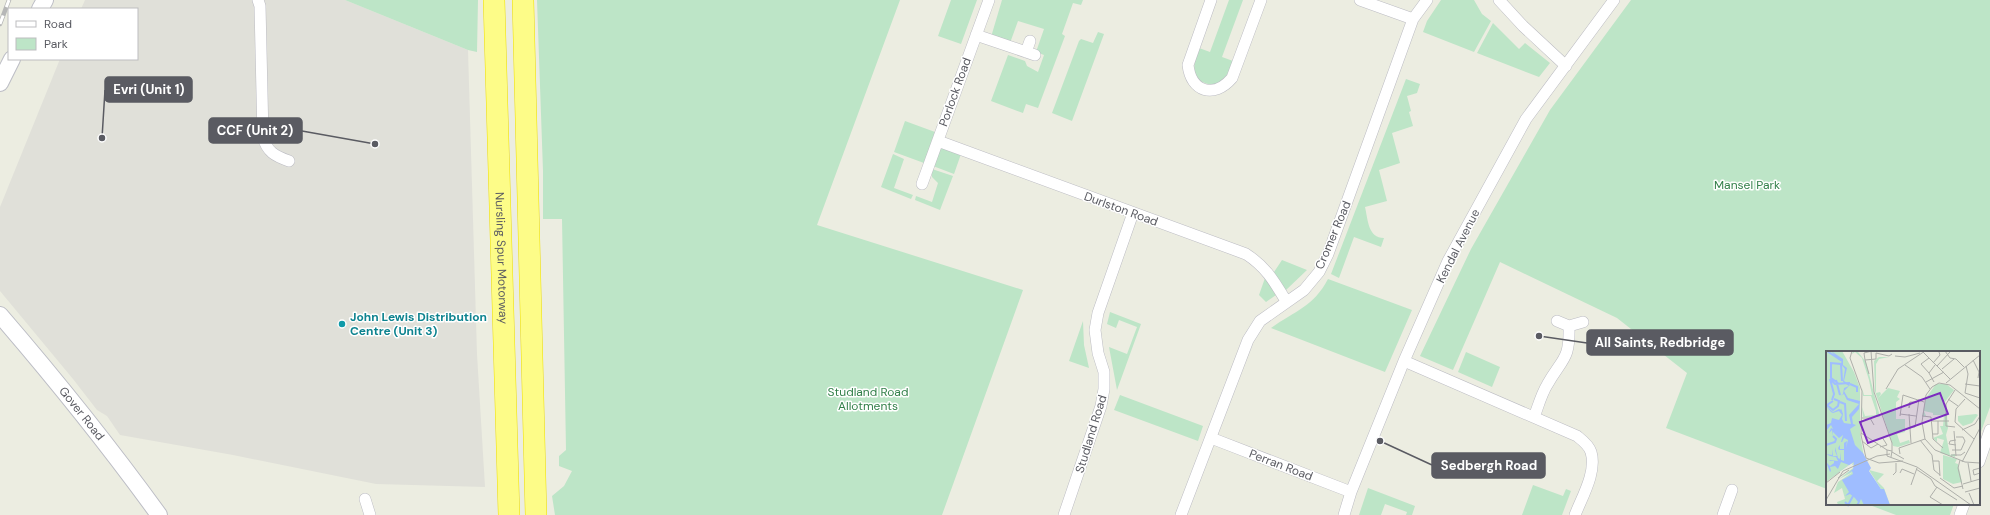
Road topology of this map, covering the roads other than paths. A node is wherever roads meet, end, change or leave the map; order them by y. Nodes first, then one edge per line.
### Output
1 (258, 0) edge
2 (494, 0) edge
3 (523, 0) edge
4 (989, 0) edge
5 (1211, 0) edge
6 (1261, 0) edge
7 (1360, 0) edge
8 (1428, 0) edge
9 (1499, 0) edge
10 (1614, 0) edge
11 (1413, 19) junction
12 (976, 35) junction
13 (1030, 40) dead end
14 (12, 60) edge
15 (1566, 66) junction
16 (0, 83) edge
17 (938, 141) junction
18 (288, 161) dead end
19 (922, 184) dead end
20 (1133, 213) junction
21 (1286, 301) junction
22 (0, 315) edge
23 (1557, 321) dead end
24 (1583, 322) dead end
25 (1569, 326) junction
26 (1404, 361) junction
27 (1534, 417) junction
28 (1990, 430) edge
29 (1211, 438) junction
30 (1980, 459) edge
31 (1732, 490) dead end
32 (1351, 492) junction
33 (365, 499) dead end
34 (1964, 505) edge
35 (160, 515) edge
36 (370, 515) edge
37 (509, 515) edge
38 (536, 515) edge
39 (1064, 515) edge
40 (1181, 515) edge
41 (1344, 515) edge
42 (1575, 515) edge
43 (1722, 515) edge
44 (1960, 515) edge

1 - 18 street
2 - 37 highway, Nursling Spur Motorway
3 - 38 highway
4 - 12 street, Porlock Road
5 - 6 street
7 - 11 street
8 - 11 street, Cromer Road
9 - 15 street
10 - 15 street, Kendal Avenue
11 - 21 street, Cromer Road
12 - 13 street
12 - 17 street, Porlock Road
14 - 16 street
15 - 26 street, Kendal Avenue
17 - 19 street, Porlock Road
17 - 20 street, Durlston Road
20 - 21 street, Durlston Road
20 - 39 street, Studland Road
21 - 29 street, Cromer Road
22 - 35 street, Gover Road
23 - 25 street
24 - 25 street
25 - 27 street
26 - 27 street
26 - 32 street, Kendal Avenue
27 - 42 street
28 - 30 street
29 - 32 street, Perran Road
29 - 40 street, Cromer Road
31 - 43 street
32 - 41 street, Kendal Avenue
33 - 36 street
34 - 44 street

